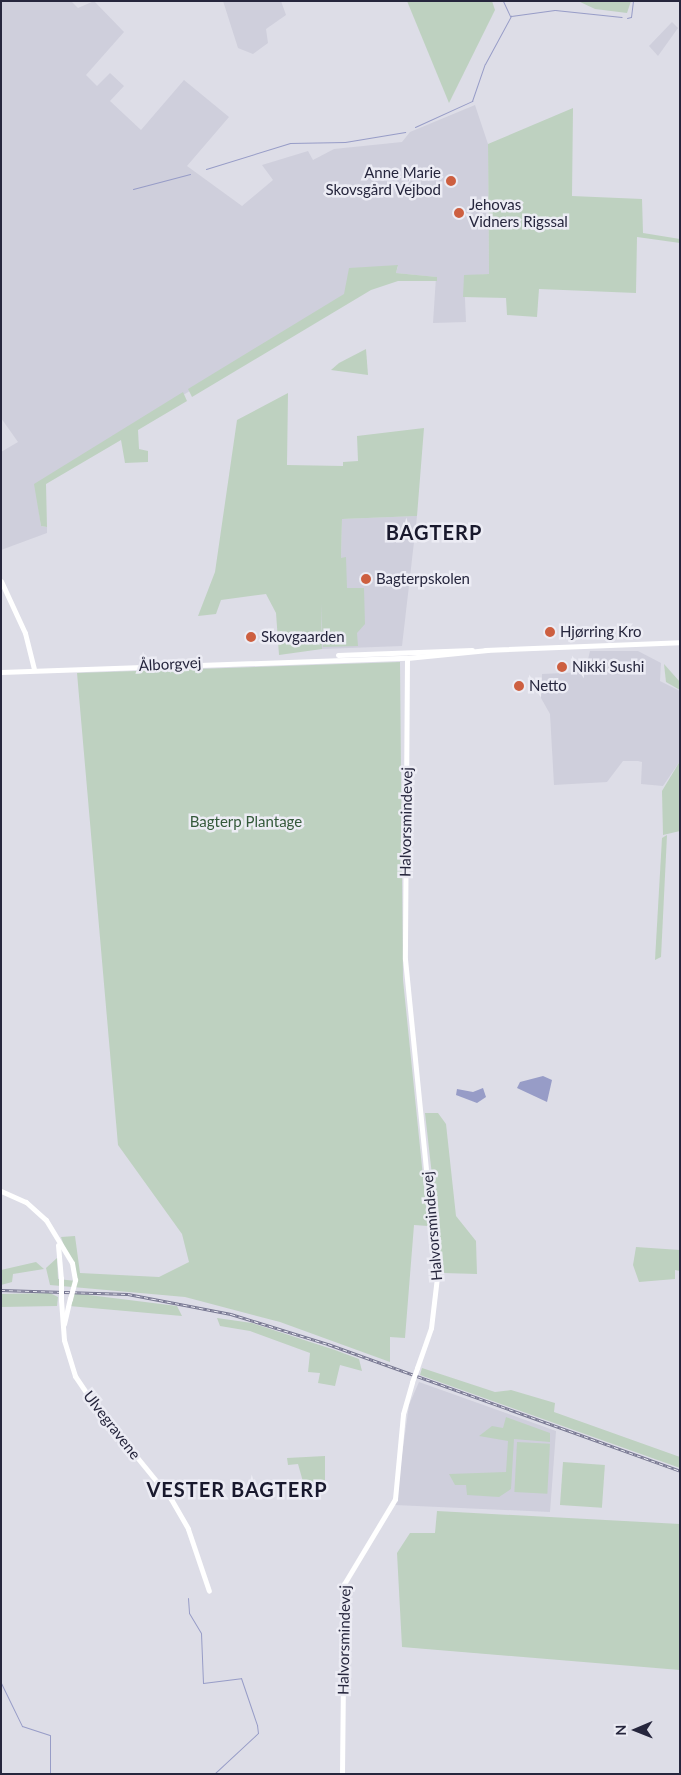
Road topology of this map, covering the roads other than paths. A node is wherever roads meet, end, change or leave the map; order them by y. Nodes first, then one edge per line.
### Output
1 (1, 581) edge
2 (680, 642) edge
3 (488, 650) junction
4 (305, 658) junction
5 (407, 658) junction
6 (34, 670) junction
7 (1, 672) edge
8 (1, 1191) edge
9 (57, 1240) junction
10 (63, 1334) junction
11 (209, 1590) dead end
12 (342, 1774) edge

1 - 6 street
2 - 3 street, Ålborgvej
3 - 4 street, Ålborgvej
3 - 5 street, Ålborgvej
4 - 5 street, Ålborgvej
4 - 6 street, Ålborgvej
5 - 12 street, Halvorsmindevej, bridge
6 - 7 street, Ålborgvej
8 - 9 street
9 - 10 street, Ulvegravene, bridge
9 - 10 street, bridge
10 - 11 street, Ulvegravene

